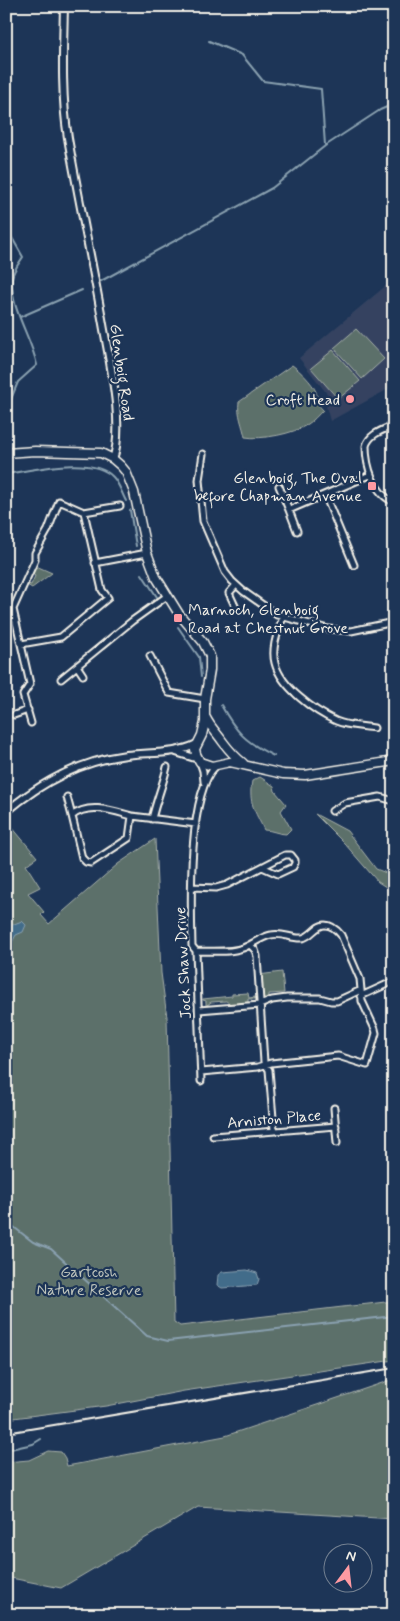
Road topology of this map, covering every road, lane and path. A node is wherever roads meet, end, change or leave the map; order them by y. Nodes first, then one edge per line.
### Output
1 (64, 6) edge
2 (394, 425) edge
3 (6, 453) edge
4 (203, 454) dead end
5 (113, 459) junction
6 (370, 475) junction
7 (278, 486) dead end
8 (325, 495) junction
9 (394, 502) edge
10 (120, 506) dead end
11 (289, 510) junction
12 (84, 512) junction
13 (297, 531) dead end
14 (147, 553) junction
15 (96, 563) junction
16 (354, 565) dead end
17 (236, 584) junction
18 (166, 596) junction
19 (236, 608) dead end
20 (283, 617) junction
21 (394, 622) edge
22 (21, 644) junction
23 (150, 656) dead end
24 (77, 666) junction
25 (83, 675) dead end
26 (61, 679) dead end
27 (205, 699) junction
28 (28, 710) junction
29 (14, 715) dead end
30 (206, 716) junction
31 (31, 723) dead end
32 (374, 728) dead end
33 (218, 737) junction
34 (198, 742) junction
35 (226, 747) junction
36 (172, 752) junction
37 (199, 761) junction
38 (392, 761) edge
39 (217, 765) junction
40 (246, 765) junction
41 (167, 767) dead end
42 (204, 785) junction
43 (67, 796) dead end
44 (394, 801) edge
45 (332, 811) dead end
46 (6, 812) edge
47 (72, 816) junction
48 (132, 816) junction
49 (152, 819) junction
50 (196, 824) junction
51 (262, 867) junction
52 (193, 887) junction
53 (250, 945) junction
54 (196, 951) junction
55 (394, 981) edge
56 (361, 993) junction
57 (260, 1005) junction
58 (199, 1010) junction
59 (266, 1065) junction
60 (201, 1072) junction
61 (201, 1081) dead end
62 (334, 1108) dead end
63 (336, 1126) junction
64 (274, 1130) junction
65 (213, 1136) dead end
66 (337, 1143) dead end

1 - 5 street, Glenboig Road
2 - 6 street
3 - 5 main road
4 - 17 street
5 - 14 main road
6 - 8 street
6 - 9 street
7 - 11 street
8 - 11 street
8 - 16 street
10 - 12 street
11 - 13 street
12 - 15 street
12 - 22 street
14 - 15 street
14 - 18 main road
15 - 22 street
17 - 19 street
17 - 20 street
18 - 24 street
18 - 27 main road
20 - 21 street
20 - 32 street
22 - 28 street
23 - 27 street
24 - 25 street
24 - 26 street
27 - 30 main road
28 - 29 street
28 - 31 street
30 - 33 main road
30 - 34 main road
33 - 34 main road
33 - 35 main road
34 - 36 street
34 - 37 main road
35 - 39 main road
35 - 40 main road
36 - 37 street
36 - 46 street
37 - 39 main road
37 - 42 street
38 - 40 main road
39 - 40 main road
39 - 42 street
41 - 49 street
42 - 50 street, Jock Shaw Drive
43 - 47 street
44 - 45 street
47 - 48 street
47 - 48 street
48 - 49 street
49 - 50 street
50 - 52 street, Jock Shaw Drive
51 - 51 street
51 - 52 street
52 - 54 street, Jock Shaw Drive
53 - 54 street
53 - 56 street
53 - 57 street
54 - 58 street, Jock Shaw Drive
55 - 56 street
56 - 57 street
56 - 59 street
57 - 58 street
57 - 59 street
58 - 60 street, Jock Shaw Drive
59 - 60 street
59 - 64 street
60 - 61 street, Jock Shaw Drive
62 - 63 street, Arniston Place
63 - 64 street, Arniston Place
63 - 66 street, Arniston Place
64 - 65 street, Arniston Place

